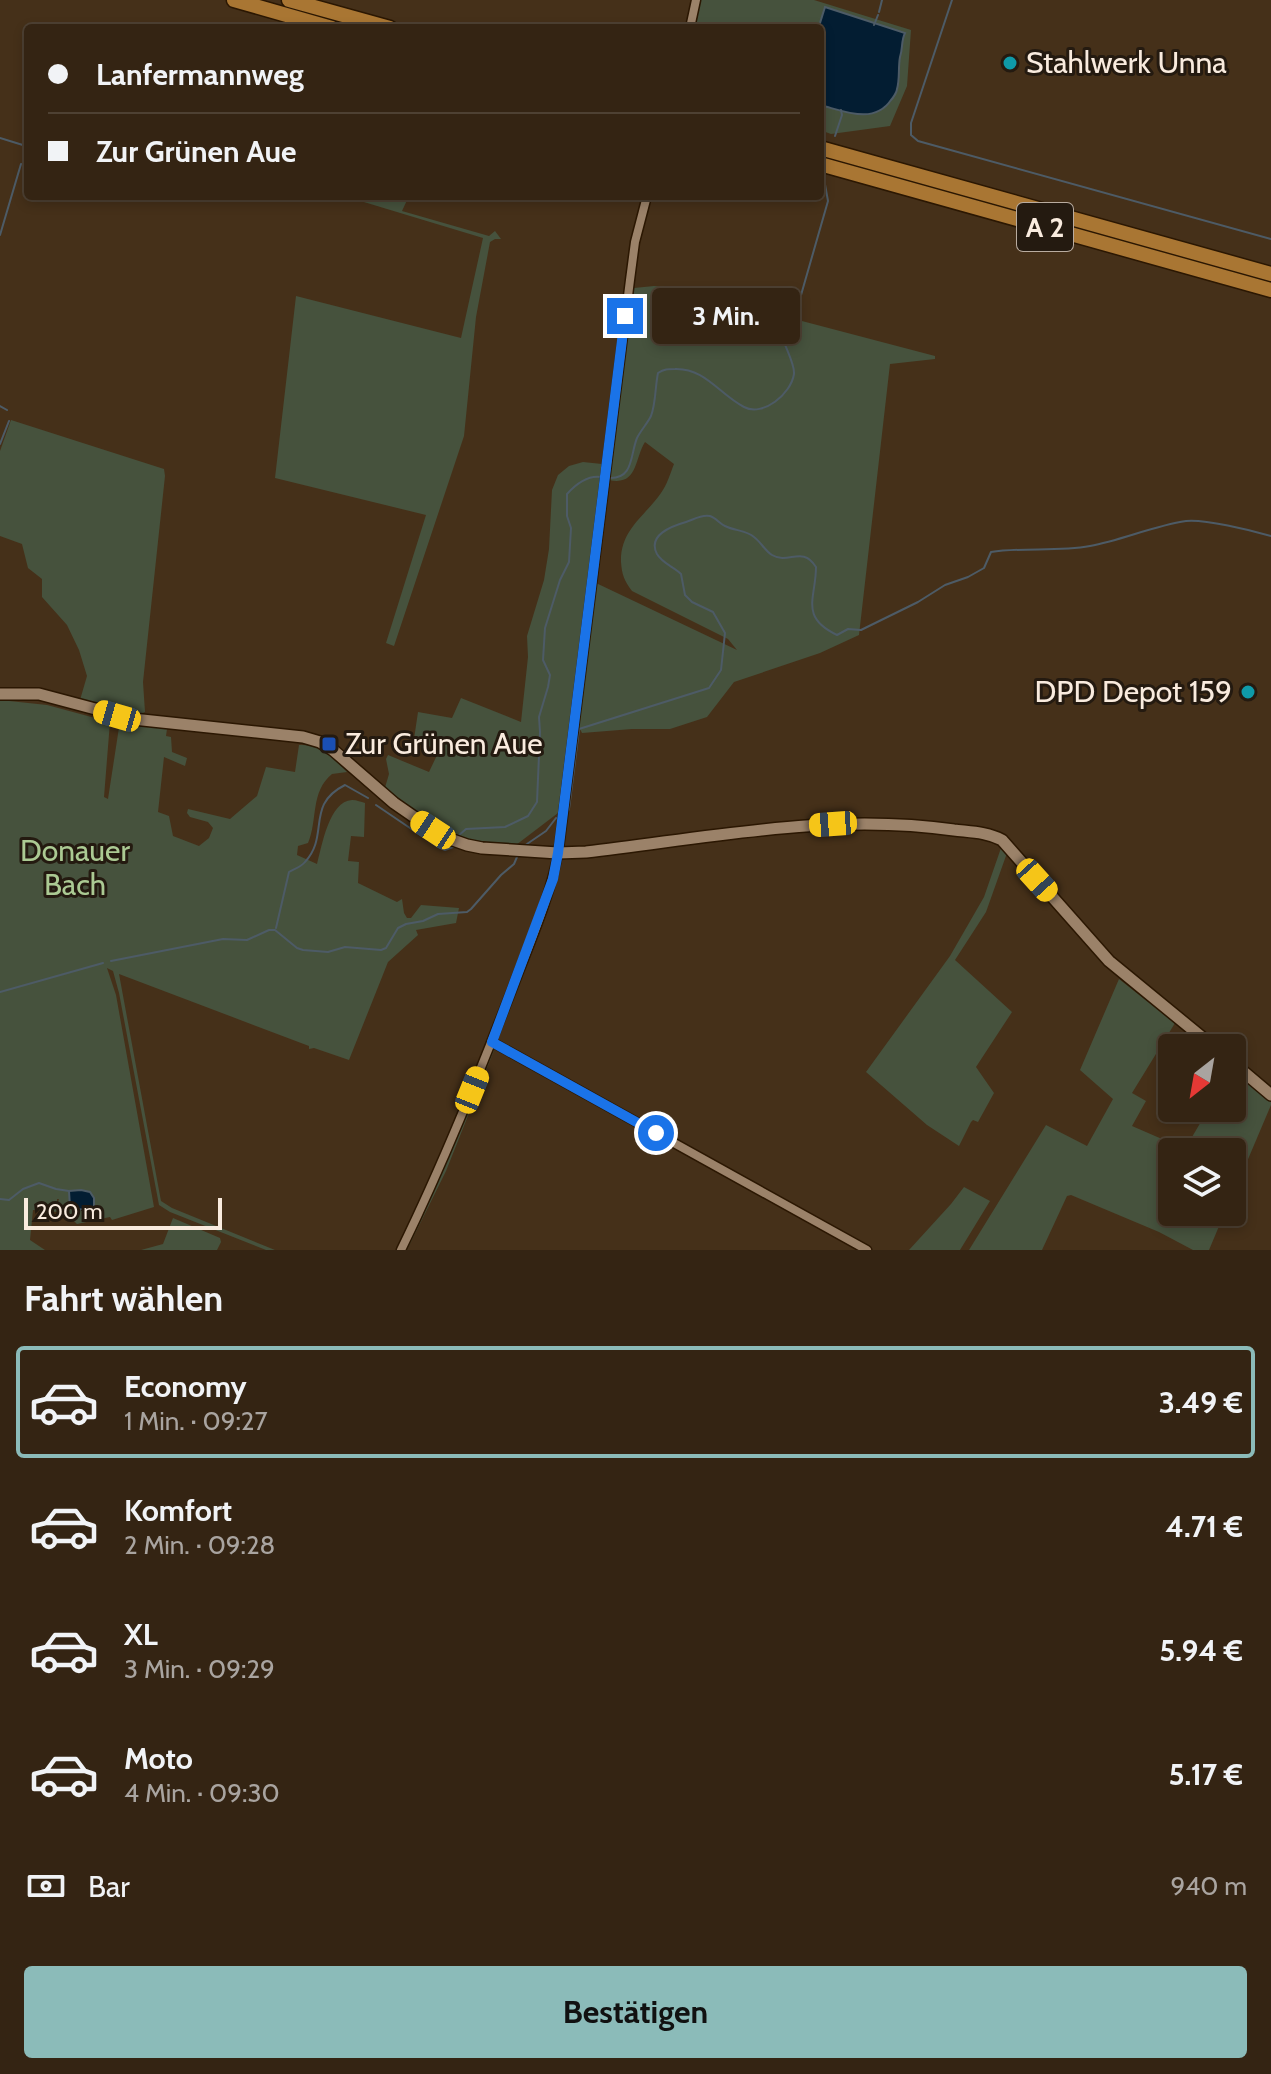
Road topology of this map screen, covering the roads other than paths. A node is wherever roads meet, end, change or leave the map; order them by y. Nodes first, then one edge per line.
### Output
1 (234, 0) edge
2 (289, 0) edge
3 (696, 0) edge
4 (318, 24) edge
5 (376, 24) edge
6 (691, 24) edge
7 (824, 149) edge
8 (824, 165) edge
9 (646, 200) edge
10 (1271, 274) edge
11 (1271, 290) edge
12 (0, 694) edge
13 (558, 853) junction
14 (1198, 1034) edge
15 (492, 1042) junction
16 (1246, 1074) edge
17 (1271, 1095) edge
18 (401, 1250) edge
19 (867, 1250) edge

1 - 4 highway
2 - 5 highway
3 - 6 street
7 - 10 highway, A 2
8 - 11 highway, A 2
9 - 13 street
12 - 13 street
13 - 14 street
13 - 15 street
15 - 18 street
15 - 19 street
16 - 17 street

